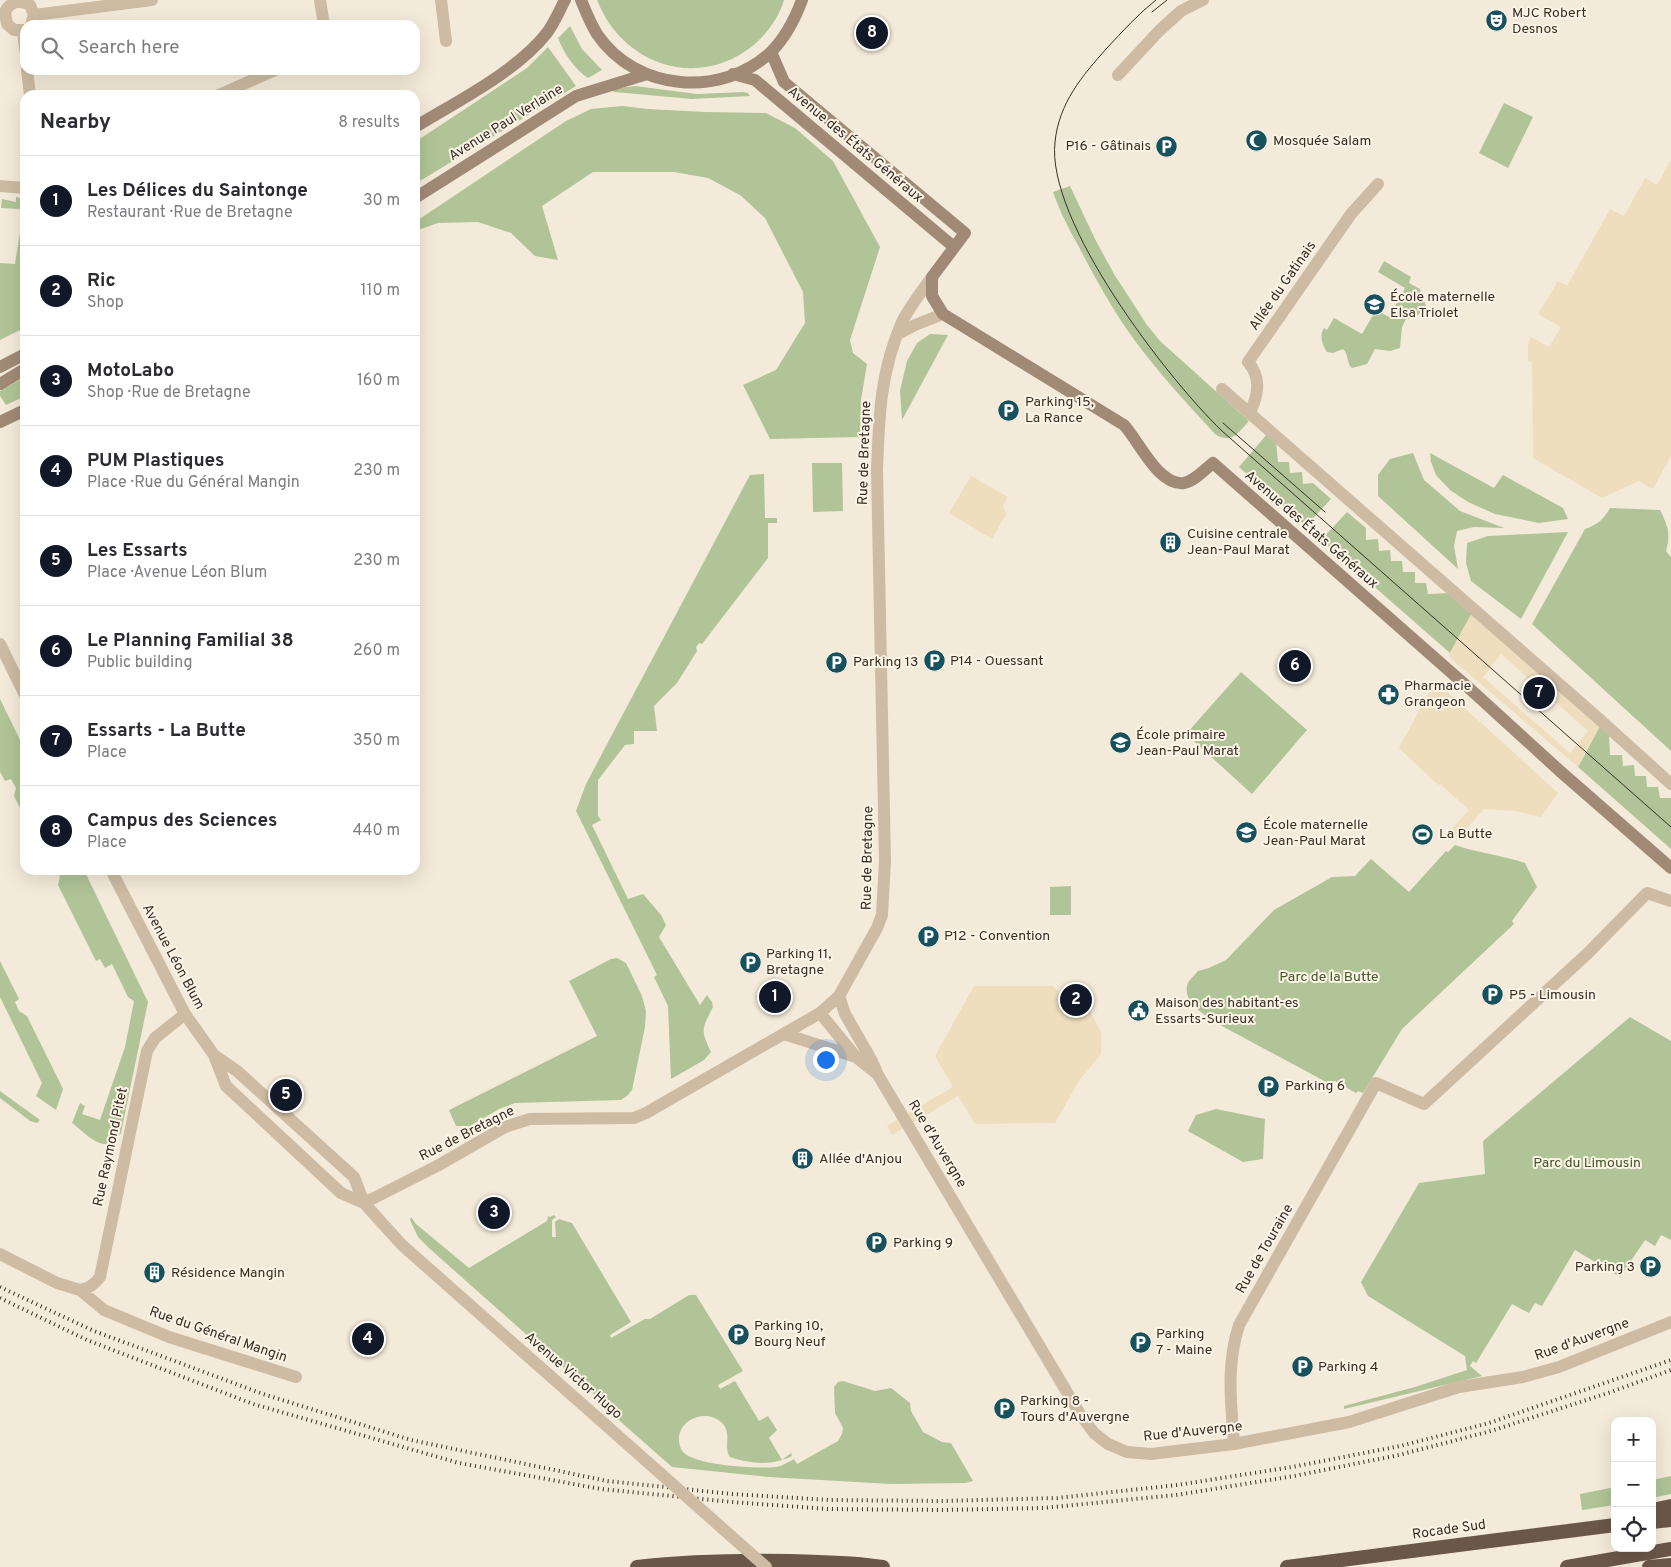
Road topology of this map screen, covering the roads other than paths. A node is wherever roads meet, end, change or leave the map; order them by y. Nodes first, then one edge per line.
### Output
1 (152, 0) edge
2 (320, 0) edge
3 (442, 0) edge
4 (565, 0) edge
5 (581, 0) edge
6 (802, 0) edge
7 (1203, 0) edge
8 (20, 1) edge
9 (3, 19) edge
10 (29, 20) edge
11 (53, 20) edge
12 (323, 20) edge
13 (20, 28) edge
14 (446, 41) dead end
15 (771, 52) junction
16 (647, 74) junction
17 (733, 74) junction
18 (28, 75) edge
19 (264, 75) edge
20 (1118, 76) dead end
21 (29, 90) edge
22 (230, 90) edge
23 (420, 124) edge
24 (1378, 184) dead end
25 (0, 186) edge
26 (20, 188) edge
27 (420, 195) edge
28 (965, 233) joint
29 (954, 247) junction
30 (932, 277) junction
31 (943, 314) junction
32 (898, 334) junction
33 (20, 357) edge
34 (0, 367) edge
35 (20, 372) edge
36 (0, 384) edge
37 (1222, 390) dead end
38 (20, 412) edge
39 (1250, 413) junction
40 (0, 422) edge
41 (0, 644) edge
42 (20, 685) edge
43 (1671, 784) edge
44 (1671, 868) edge
45 (114, 875) edge
46 (1671, 900) edge
47 (839, 996) junction
48 (820, 1013) junction
49 (184, 1014) junction
50 (784, 1034) junction
51 (214, 1055) junction
52 (856, 1057) junction
53 (878, 1075) junction
54 (364, 1203) junction
55 (0, 1254) edge
56 (80, 1290) junction
57 (1671, 1322) edge
58 (296, 1377) dead end
59 (1234, 1444) junction
60 (1671, 1506) edge
61 (1656, 1509) edge
62 (1611, 1520) edge
63 (1671, 1520) edge
64 (1656, 1522) edge
65 (1611, 1525) edge
66 (1570, 1530) junction
67 (1671, 1549) edge
68 (1671, 1565) edge
69 (637, 1567) edge
70 (766, 1567) edge
71 (883, 1567) edge
72 (1287, 1567) edge
73 (1567, 1567) edge
74 (1649, 1567) edge

1 - 11 street
2 - 12 street
3 - 14 street
4 - 23 main road
5 - 16 main road
6 - 15 main road
7 - 20 street
8 - 9 street
8 - 10 street
9 - 13 street
15 - 17 main road
15 - 28 main road, Avenue des États Généraux
16 - 17 main road
16 - 27 main road, Avenue Paul Verlaine
17 - 29 main road, Avenue des États Généraux
18 - 21 street
19 - 22 street
24 - 39 street, Allée du Gatinais
25 - 26 street
28 - 29 main road, Rue de Bretagne
29 - 30 main road, Rue de Bretagne
30 - 31 main road
30 - 32 street, Rue de Bretagne
31 - 32 street
31 - 44 main road, Avenue des États Généraux
32 - 47 street, Rue de Bretagne
33 - 34 main road
35 - 36 main road
37 - 39 street
38 - 40 main road
39 - 43 street
41 - 42 street
45 - 49 street, Avenue Léon Blum
46 - 59 street, Rue de Touraine
47 - 48 street, Rue de Bretagne
47 - 53 street, Rue d'Auvergne
48 - 50 street, Rue de Bretagne
48 - 52 street, Rue d'Auvergne
49 - 51 street, Avenue Léon Blum
49 - 56 street, Rue Raymond Pitet
50 - 52 street, Rue d'Auvergne
50 - 54 street, Rue de Bretagne
51 - 54 street, Avenue Léon Blum
51 - 54 street, Avenue Léon Blum
52 - 53 street, Rue d'Auvergne
53 - 59 street, Rue d'Auvergne
54 - 70 street, Avenue Victor Hugo, bridge
55 - 56 street
56 - 58 street, Rue du Général Mangin
57 - 59 street, Rue d'Auvergne
60 - 61 highway
62 - 66 highway
63 - 64 highway
65 - 66 highway, Rocade Sud
66 - 72 highway, Rocade Sud
67 - 73 highway
68 - 74 highway
69 - 71 highway

